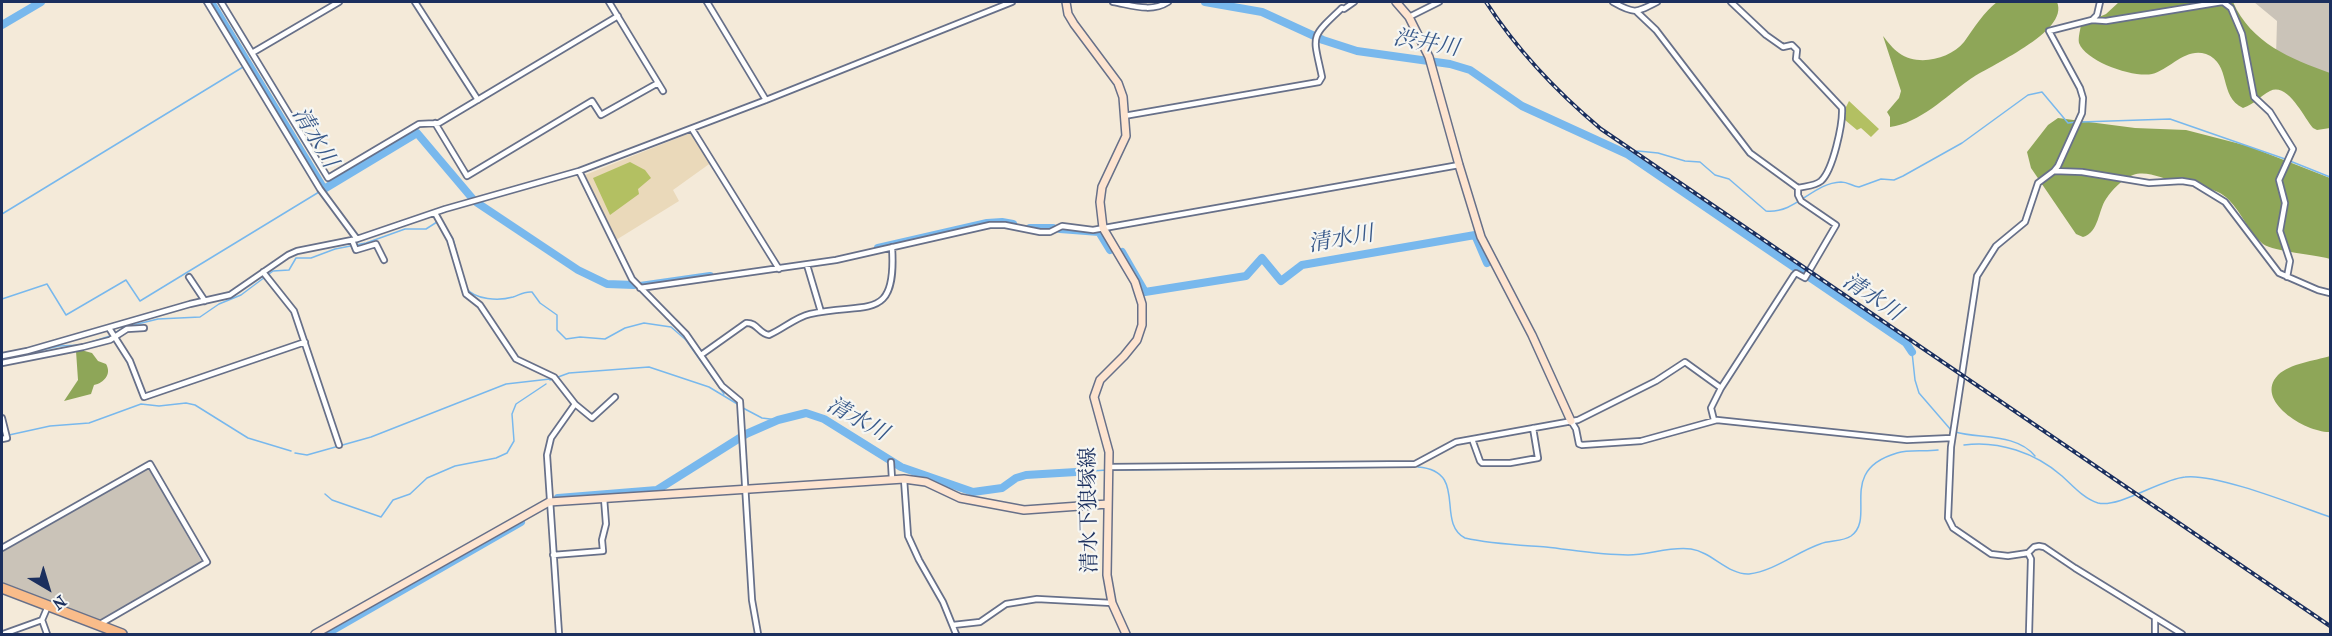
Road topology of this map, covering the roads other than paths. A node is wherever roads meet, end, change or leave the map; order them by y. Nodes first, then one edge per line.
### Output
1 (207, 2) edge
2 (221, 2) edge
3 (339, 2) edge
4 (416, 2) edge
5 (609, 2) edge
6 (707, 2) edge
7 (1012, 2) edge
8 (1066, 2) edge
9 (1113, 2) edge
10 (1168, 2) edge
11 (1354, 2) edge
12 (1396, 2) edge
13 (1439, 2) edge
14 (1613, 2) edge
15 (1657, 2) edge
16 (1731, 2) edge
17 (2100, 2) edge
18 (2222, 2) edge
19 (1636, 12) junction
20 (618, 16) junction
21 (1408, 17) junction
22 (2092, 20) junction
23 (252, 53) junction
24 (658, 83) junction
25 (663, 91) dead end
26 (478, 100) junction
27 (766, 100) junction
28 (1124, 116) junction
29 (435, 123) junction
30 (692, 129) junction
31 (1459, 165) junction
32 (579, 171) junction
33 (2054, 171) junction
34 (1798, 188) junction
35 (438, 218) junction
36 (1103, 228) junction
37 (354, 242) junction
38 (892, 247) junction
39 (384, 260) dead end
40 (807, 265) junction
41 (779, 268) junction
42 (265, 275) junction
43 (189, 277) dead end
44 (2287, 277) junction
45 (640, 288) junction
46 (2331, 293) edge
47 (205, 302) junction
48 (821, 312) junction
49 (144, 328) dead end
50 (113, 333) junction
51 (305, 342) junction
52 (63, 346) junction
53 (701, 355) junction
54 (2, 356) edge
55 (2, 363) edge
56 (1721, 388) junction
57 (615, 397) dead end
58 (575, 404) junction
59 (2, 418) edge
60 (1714, 420) junction
61 (1571, 421) junction
62 (1533, 428) junction
63 (1953, 433) junction
64 (5, 436) edge
65 (1472, 440) junction
66 (339, 445) dead end
67 (891, 462) dead end
68 (1109, 469) junction
69 (892, 479) junction
70 (904, 479) junction
71 (745, 488) junction
72 (604, 498) junction
73 (549, 502) junction
74 (1108, 504) junction
75 (2, 548) edge
76 (2028, 553) junction
77 (553, 555) junction
78 (2, 588) edge
79 (1112, 603) junction
80 (48, 606) junction
81 (2155, 618) junction
82 (42, 620) junction
83 (953, 625) junction
84 (97, 626) junction
85 (3, 634) edge
86 (47, 634) edge
87 (122, 634) edge
88 (315, 634) edge
89 (559, 634) edge
90 (758, 634) edge
91 (956, 634) edge
92 (1126, 634) edge
93 (2029, 634) edge
94 (2155, 634) edge
95 (2182, 634) edge

1 - 37 street
2 - 23 street
3 - 23 street
4 - 26 street
5 - 20 street
6 - 27 street
7 - 27 street
8 - 28 street, 清水下狼塚線
9 - 10 street
11 - 28 street
12 - 21 street
13 - 21 street
14 - 19 street
15 - 19 street
16 - 34 street
17 - 22 street
18 - 22 street
18 - 44 street
19 - 34 street
20 - 24 street
20 - 26 street
21 - 31 street
22 - 33 street
23 - 29 street
24 - 25 street
24 - 29 street
26 - 29 street
27 - 30 street
28 - 36 street, 清水下狼塚線
30 - 32 street
30 - 41 street
31 - 36 street
31 - 61 street
32 - 35 street
32 - 45 street
33 - 44 street
33 - 63 street
34 - 56 street
35 - 37 street
35 - 58 street
36 - 38 street
36 - 68 street, 清水下狼塚線
37 - 39 street
37 - 42 street
38 - 40 street
38 - 48 street
40 - 41 street
40 - 48 street
41 - 45 street
42 - 47 street
42 - 51 street
43 - 47 street
44 - 46 street
45 - 53 street
47 - 50 street
48 - 53 street
49 - 50 street
50 - 51 street
50 - 52 street
50 - 52 street
51 - 66 street
52 - 54 street
52 - 55 street
53 - 71 street
56 - 60 street
56 - 61 street
57 - 58 street
58 - 73 street
59 - 64 street
60 - 61 street
60 - 63 street
61 - 62 street
62 - 65 street
62 - 65 street
63 - 76 street
65 - 68 street
67 - 69 street
68 - 74 street, 清水下狼塚線
69 - 70 street
69 - 71 street
70 - 74 street
70 - 83 street
71 - 72 street
71 - 90 street
72 - 73 street
72 - 77 street
73 - 77 street
73 - 88 street
74 - 79 street, 清水下狼塚線
75 - 84 street
76 - 81 street
76 - 93 street
77 - 89 street
78 - 80 highway
79 - 83 street
79 - 92 street, 清水下狼塚線
80 - 82 street
80 - 84 highway
81 - 94 street
81 - 95 street
82 - 85 street
82 - 86 street
83 - 91 street
84 - 87 highway

